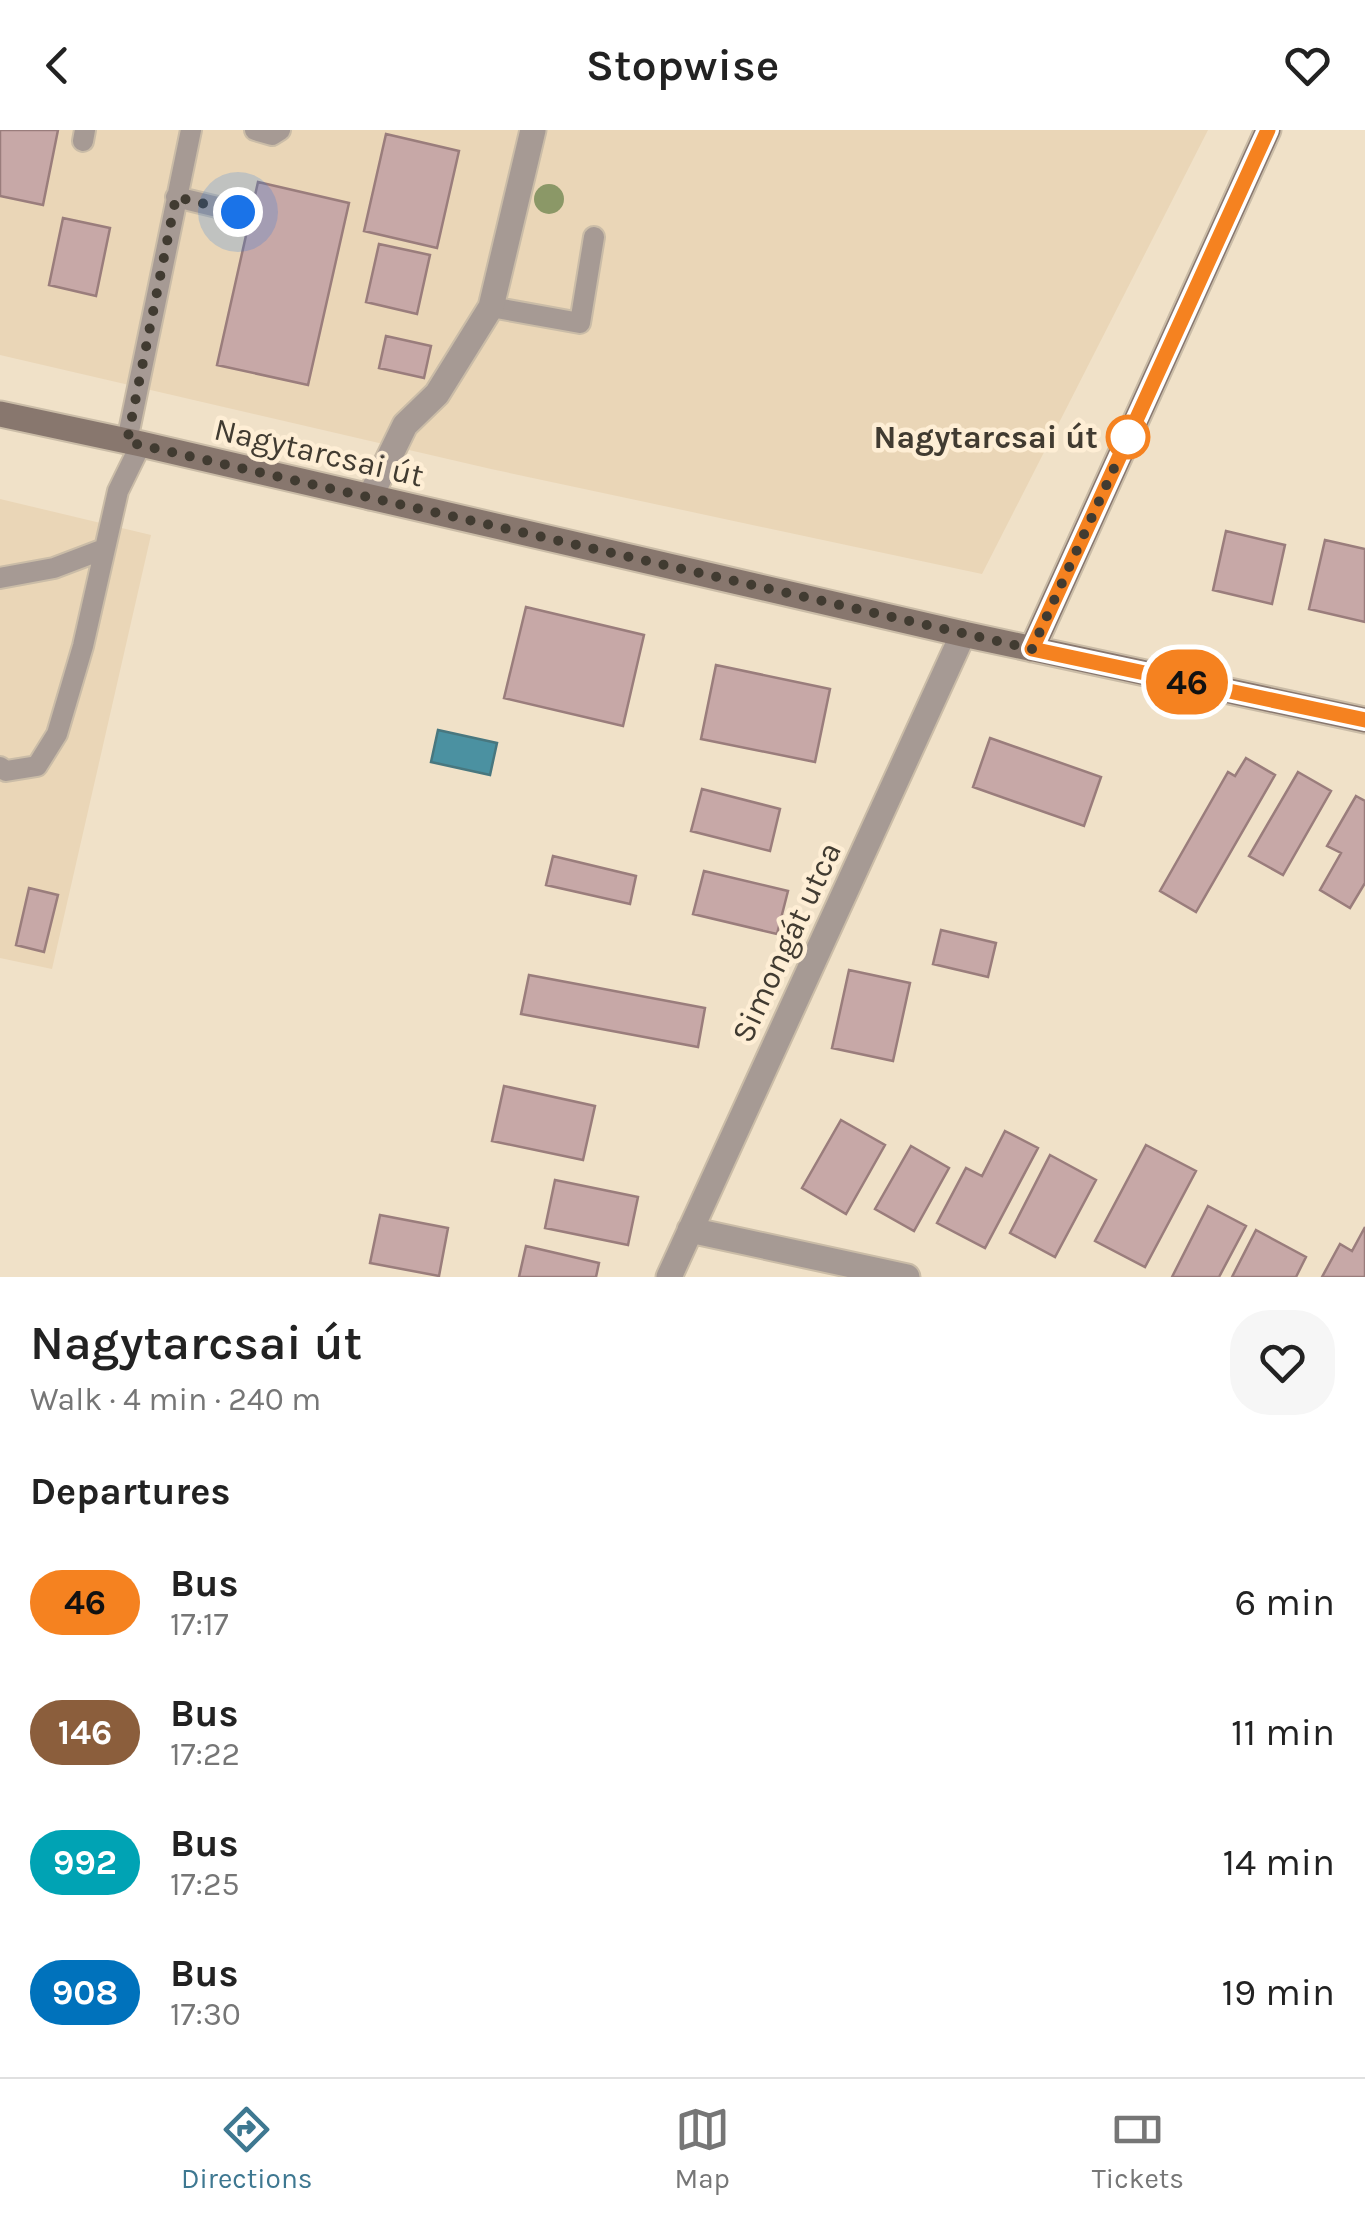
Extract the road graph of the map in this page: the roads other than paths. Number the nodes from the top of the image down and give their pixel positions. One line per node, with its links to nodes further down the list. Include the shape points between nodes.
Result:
1 (190, 130): 6 (lane)
2 (255, 130): 3 (lane)
3 (280, 130)
4 (533, 130): 9 (street)
5 (1268, 130): 16 (main road)
6 (176, 197): 7 (lane); 11 (lane)
7 (238, 212)
8 (594, 237): 9 (lane, via 580,323)
9 (490, 306): 12 (street, via 436,394 405,425)
10 (0, 414): 11 (main road, Nagytarcsai út)
11 (134, 443): 12 (main road, Nagytarcsai út); 13 (lane)
12 (370, 497): 15 (main road, Nagytarcsai út)
13 (104, 548): 14 (lane, via 54,568); 18 (lane, via 57,734 37,766)
14 (0, 578)
15 (963, 634): 16 (main road, Nagytarcsai út); 19 (street, Simongát utca)
16 (1032, 649): 17 (main road, Nagytarcsai út)
17 (1365, 720)
18 (0, 768)
19 (690, 1230): 20 (street, Simongát utca); 21 (street)
20 (670, 1277)
21 (907, 1277)

